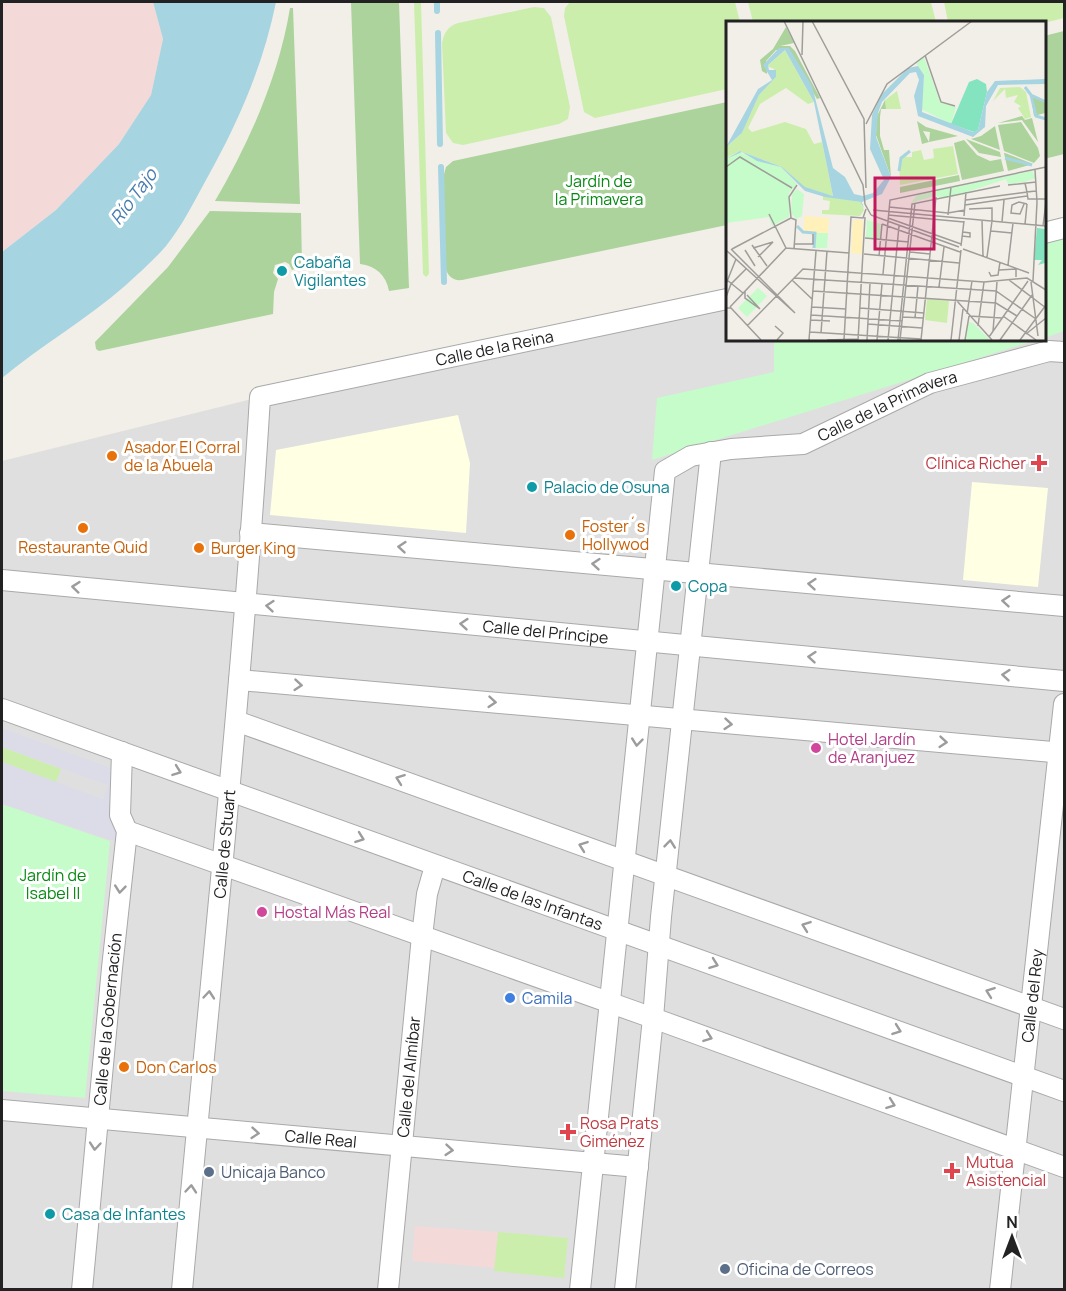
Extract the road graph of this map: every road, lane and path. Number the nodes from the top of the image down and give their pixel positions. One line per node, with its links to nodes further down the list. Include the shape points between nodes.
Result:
1 (1065, 228): 2 (street)
2 (1045, 233)
3 (726, 299): 5 (street, Calle de la Reina)
4 (1065, 352): 6 (street, Calle de la Primavera, via 1049,351 930,383 803,444)
5 (260, 398): 7 (street, Calle de Stuart)
6 (711, 452): 8 (street, Calle de la Primavera, via 691,456 665,471); 9 (street)
7 (250, 533): 8 (street, one-way to 7); 11 (street, Calle de Stuart)
8 (655, 569): 9 (street); 13 (street)
9 (698, 574): 12 (street, one-way to 9); 14 (street)
10 (2, 580): 11 (street, Calle del Príncipe, one-way to 10)
11 (244, 604): 13 (street, Calle del Príncipe, one-way to 11); 15 (street, Calle de Stuart)
12 (1065, 606)
13 (648, 642): 14 (street, Calle del Príncipe); 19 (street)
14 (691, 645): 16 (street, Calle del Príncipe, one-way to 14); 20 (street)
15 (239, 680): 19 (street, one-way to 19); 21 (street, Calle de Stuart)
16 (1065, 681)
17 (1065, 704): 23 (street, Calle del Rey)
18 (2, 709): 22 (street, Calle de las Infantas)
19 (639, 716): 20 (street); 26 (street, one-way to 26)
20 (682, 720): 23 (street, one-way to 23); 29 (street, one-way to 20)
21 (236, 721): 24 (street, Calle de Stuart); 26 (street, one-way to 21)
22 (122, 752): 24 (street, Calle de las Infantas, one-way to 24); 25 (street, Calle de la Gobernación, via 120,815)
23 (1062, 753): 34 (street, Calle del Rey)
24 (230, 791): 27 (street, Calle de Stuart); 28 (street, Calle de las Infantas, one-way to 28)
25 (127, 831): 27 (street); 40 (street, Calle de la Gobernación, one-way to 40)
26 (624, 861): 29 (street); 30 (street)
27 (222, 865): 31 (street); 41 (street, Calle de Stuart, one-way to 27)
28 (435, 866): 30 (street, Calle de las Infantas); 31 (street, Calle del Almíbar)
29 (666, 876): 32 (street); 34 (street, one-way to 29)
30 (617, 930): 32 (street, Calle de las Infantas); 33 (street)
31 (422, 936): 33 (street); 42 (street, Calle del Almíbar)
32 (659, 944): 35 (street); 37 (street, Calle de las Infantas, one-way to 37)
33 (609, 1002): 35 (street); 44 (street)
34 (1030, 1006): 36 (street); 37 (street, Calle del Rey)
35 (653, 1018): 43 (street, one-way to 43); 45 (street)
36 (1065, 1019)
37 (1023, 1076): 38 (street, Calle de las Infantas); 43 (street, Calle del Rey)
38 (1065, 1090)
39 (2, 1110): 40 (street, Calle Real)
40 (97, 1119): 41 (street, Calle Real); 47 (street, Calle de la Gobernación, one-way to 47)
41 (197, 1128): 42 (street, Calle Real, one-way to 42); 48 (street, Calle de Stuart, one-way to 41)
42 (402, 1146): 44 (street, Calle Real, one-way to 44); 49 (street, Calle del Almíbar)
43 (1015, 1149): 46 (street); 52 (street, Calle del Rey)
44 (593, 1163): 45 (street, Calle Real); 50 (street)
45 (638, 1167): 51 (street)
46 (1065, 1167)
47 (82, 1290)
48 (182, 1290)
49 (388, 1290)
50 (580, 1290)
51 (625, 1290)
52 (1000, 1290)

